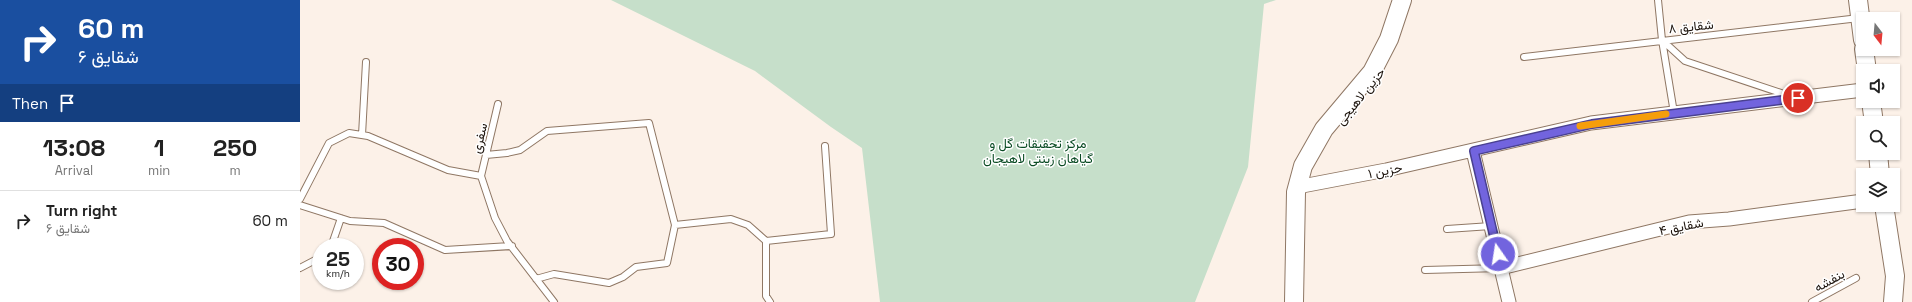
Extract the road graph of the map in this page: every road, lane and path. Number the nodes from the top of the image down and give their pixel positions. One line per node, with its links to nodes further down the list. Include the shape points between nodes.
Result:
1 (1402, 0): 19 (street, حزین لاهیجی, via 1389,39 1372,72 1324,129 1303,166)
2 (1411, 0): 19 (street, حزین لاهیجی, via 1400,38 1379,77 1325,138)
3 (1658, 0): 7 (lane)
4 (1858, 0): 5 (street)
5 (1859, 12)
6 (1856, 18): 7 (lane, شقایق ۸)
7 (1662, 40): 8 (lane, شقایق ۸); 11 (lane, via 1685,61); 13 (lane)
8 (1524, 57)
9 (366, 62): 14 (lane)
10 (1856, 91): 11 (street, حزین ۱)
11 (1798, 98): 13 (street, حزین ۱)
12 (498, 104): 17 (lane, سفری)
13 (1674, 113): 16 (street, حزین ۱, via 1592,124)
14 (362, 135): 18 (lane, via 448,170); 20 (lane, via 349,133 329,143)
15 (825, 146): 29 (lane, via 831,234)
16 (1474, 151): 19 (street, حزین ۱); 26 (street)
17 (486, 154): 18 (lane, سفری); 25 (lane, via 520,150 547,131 649,123)
18 (481, 176): 30 (lane, via 495,218)
19 (1297, 187): 39 (street, حزین لاهیجی, via 1294,223)
20 (300, 199)
21 (1856, 202): 33 (street, شقایق ۴, via 1689,222)
22 (300, 205): 24 (lane)
23 (1885, 212): 42 (street, via 1894,276)
24 (340, 218): 28 (lane); 30 (lane, via 384,223 445,250)
25 (675, 225): 29 (lane, via 732,219 748,225); 36 (lane, via 667,263 636,267 609,283 554,274)
26 (1491, 226): 27 (lane); 33 (street)
27 (1447, 229)
28 (334, 238)
29 (766, 241): 38 (lane, via 766,296)
30 (512, 246): 36 (lane)
31 (312, 264): 32 (lane)
32 (300, 268)
33 (1501, 268): 34 (lane); 40 (street)
34 (1425, 270)
35 (1856, 278): 41 (lane, بنفشه)
36 (536, 279): 37 (lane)
37 (554, 302)
38 (770, 302)
39 (1294, 302)
40 (1509, 302)
41 (1812, 302)
42 (1893, 302)

